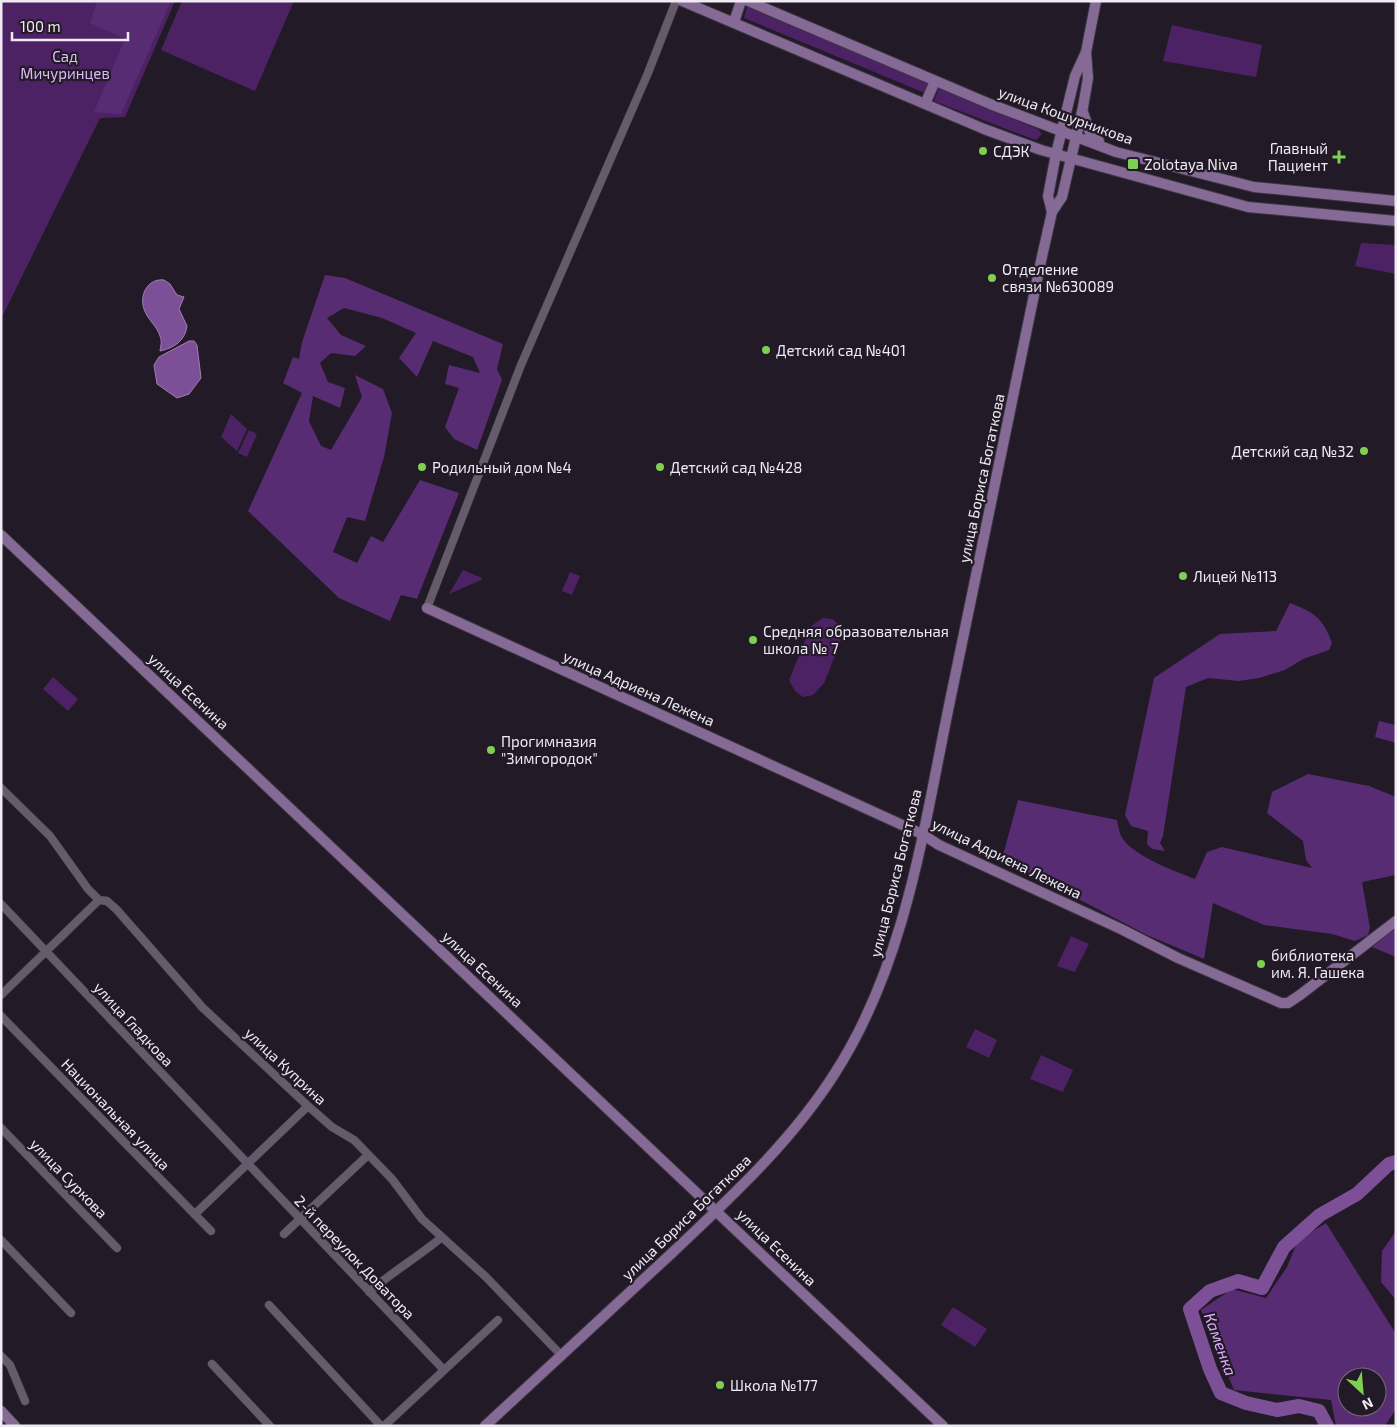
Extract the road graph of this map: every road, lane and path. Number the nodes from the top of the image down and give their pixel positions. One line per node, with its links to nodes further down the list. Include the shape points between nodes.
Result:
1 (676, 1): 20 (street, via 521,365)
2 (682, 1): 6 (main road)
3 (742, 1): 6 (main road)
4 (748, 1): 8 (main road, улица Кошурникова)
5 (1096, 1): 7 (main road, улица Бориса Богаткова)
6 (734, 22): 9 (main road)
7 (1086, 52): 10 (main road, улица Бориса Богаткова, via 1088,78); 11 (main road, улица Бориса Богаткова, via 1075,76)
8 (935, 81): 9 (main road); 11 (main road, улица Кошурникова)
9 (925, 104): 13 (main road)
10 (1083, 107): 12 (main road, улица Бориса Богаткова); 14 (main road, via 1091,136)
11 (1062, 131): 12 (main road, улица Кошурникова); 13 (main road, улица Бориса Богаткова)
12 (1075, 136): 14 (main road, улица Кошурникова); 15 (main road, улица Бориса Богаткова)
13 (1056, 154): 15 (main road); 17 (main road, улица Бориса Богаткова, via 1048,196)
14 (1122, 154): 16 (main road, улица Кошурникова, via 1254,187)
15 (1070, 158): 17 (main road, улица Бориса Богаткова, via 1062,197); 18 (main road, via 1248,207)
16 (1396, 200)
17 (1052, 212): 22 (main road, улица Бориса Богаткова)
18 (1396, 220)
19 (1, 535): 33 (main road, улица Есенина)
20 (427, 608): 22 (main road, улица Адриена Лежена)
21 (1, 788): 23 (street, улица Куприна, via 50,836)
22 (922, 834): 25 (main road, улица Адриена Лежена, via 1178,958 1281,1003 1288,1003 1300,995); 33 (main road, улица Бориса Богаткова, via 894,949 860,1033 806,1116)
23 (99, 900): 26 (street); 29 (street, улица Куприна, via 117,910 203,1008)
24 (1, 904): 26 (street, улица Гладкова)
25 (1396, 921)
26 (46, 951): 27 (street); 32 (street, улица Гладкова)
27 (1, 995)
28 (1, 1016): 34 (street, Национальная улица)
29 (308, 1106): 31 (street, улица Куприна, via 332,1127 354,1140); 32 (street)
30 (1, 1128): 40 (street, улица Суркова)
31 (368, 1155): 35 (street); 38 (street, улица Куприна, via 422,1219)
32 (247, 1164): 34 (street); 35 (street, 2-й переулок Доватора)
33 (717, 1210): 46 (main road, улица Бориса Богаткова); 55 (main road, улица Есенина)
34 (195, 1214): 36 (street, Национальная улица)
35 (300, 1219): 37 (street); 41 (street, 2-й переулок Доватора)
36 (211, 1231)
37 (284, 1234)
38 (442, 1237): 41 (street); 46 (street, улица Куприна, via 486,1277)
39 (1, 1240): 43 (street)
40 (117, 1248)
41 (369, 1292): 48 (street, 2-й переулок Доватора)
42 (269, 1305): 53 (street)
43 (71, 1313)
44 (498, 1320): 48 (street)
45 (1, 1356): 49 (street, via 10,1365)
46 (562, 1356): 54 (main road, улица Бориса Богаткова)
47 (212, 1364): 52 (street)
48 (444, 1370): 53 (street)
49 (25, 1401)
50 (1, 1411): 51 (main road)
51 (15, 1426)
52 (270, 1426)
53 (383, 1426)
54 (485, 1426)
55 (943, 1426)

